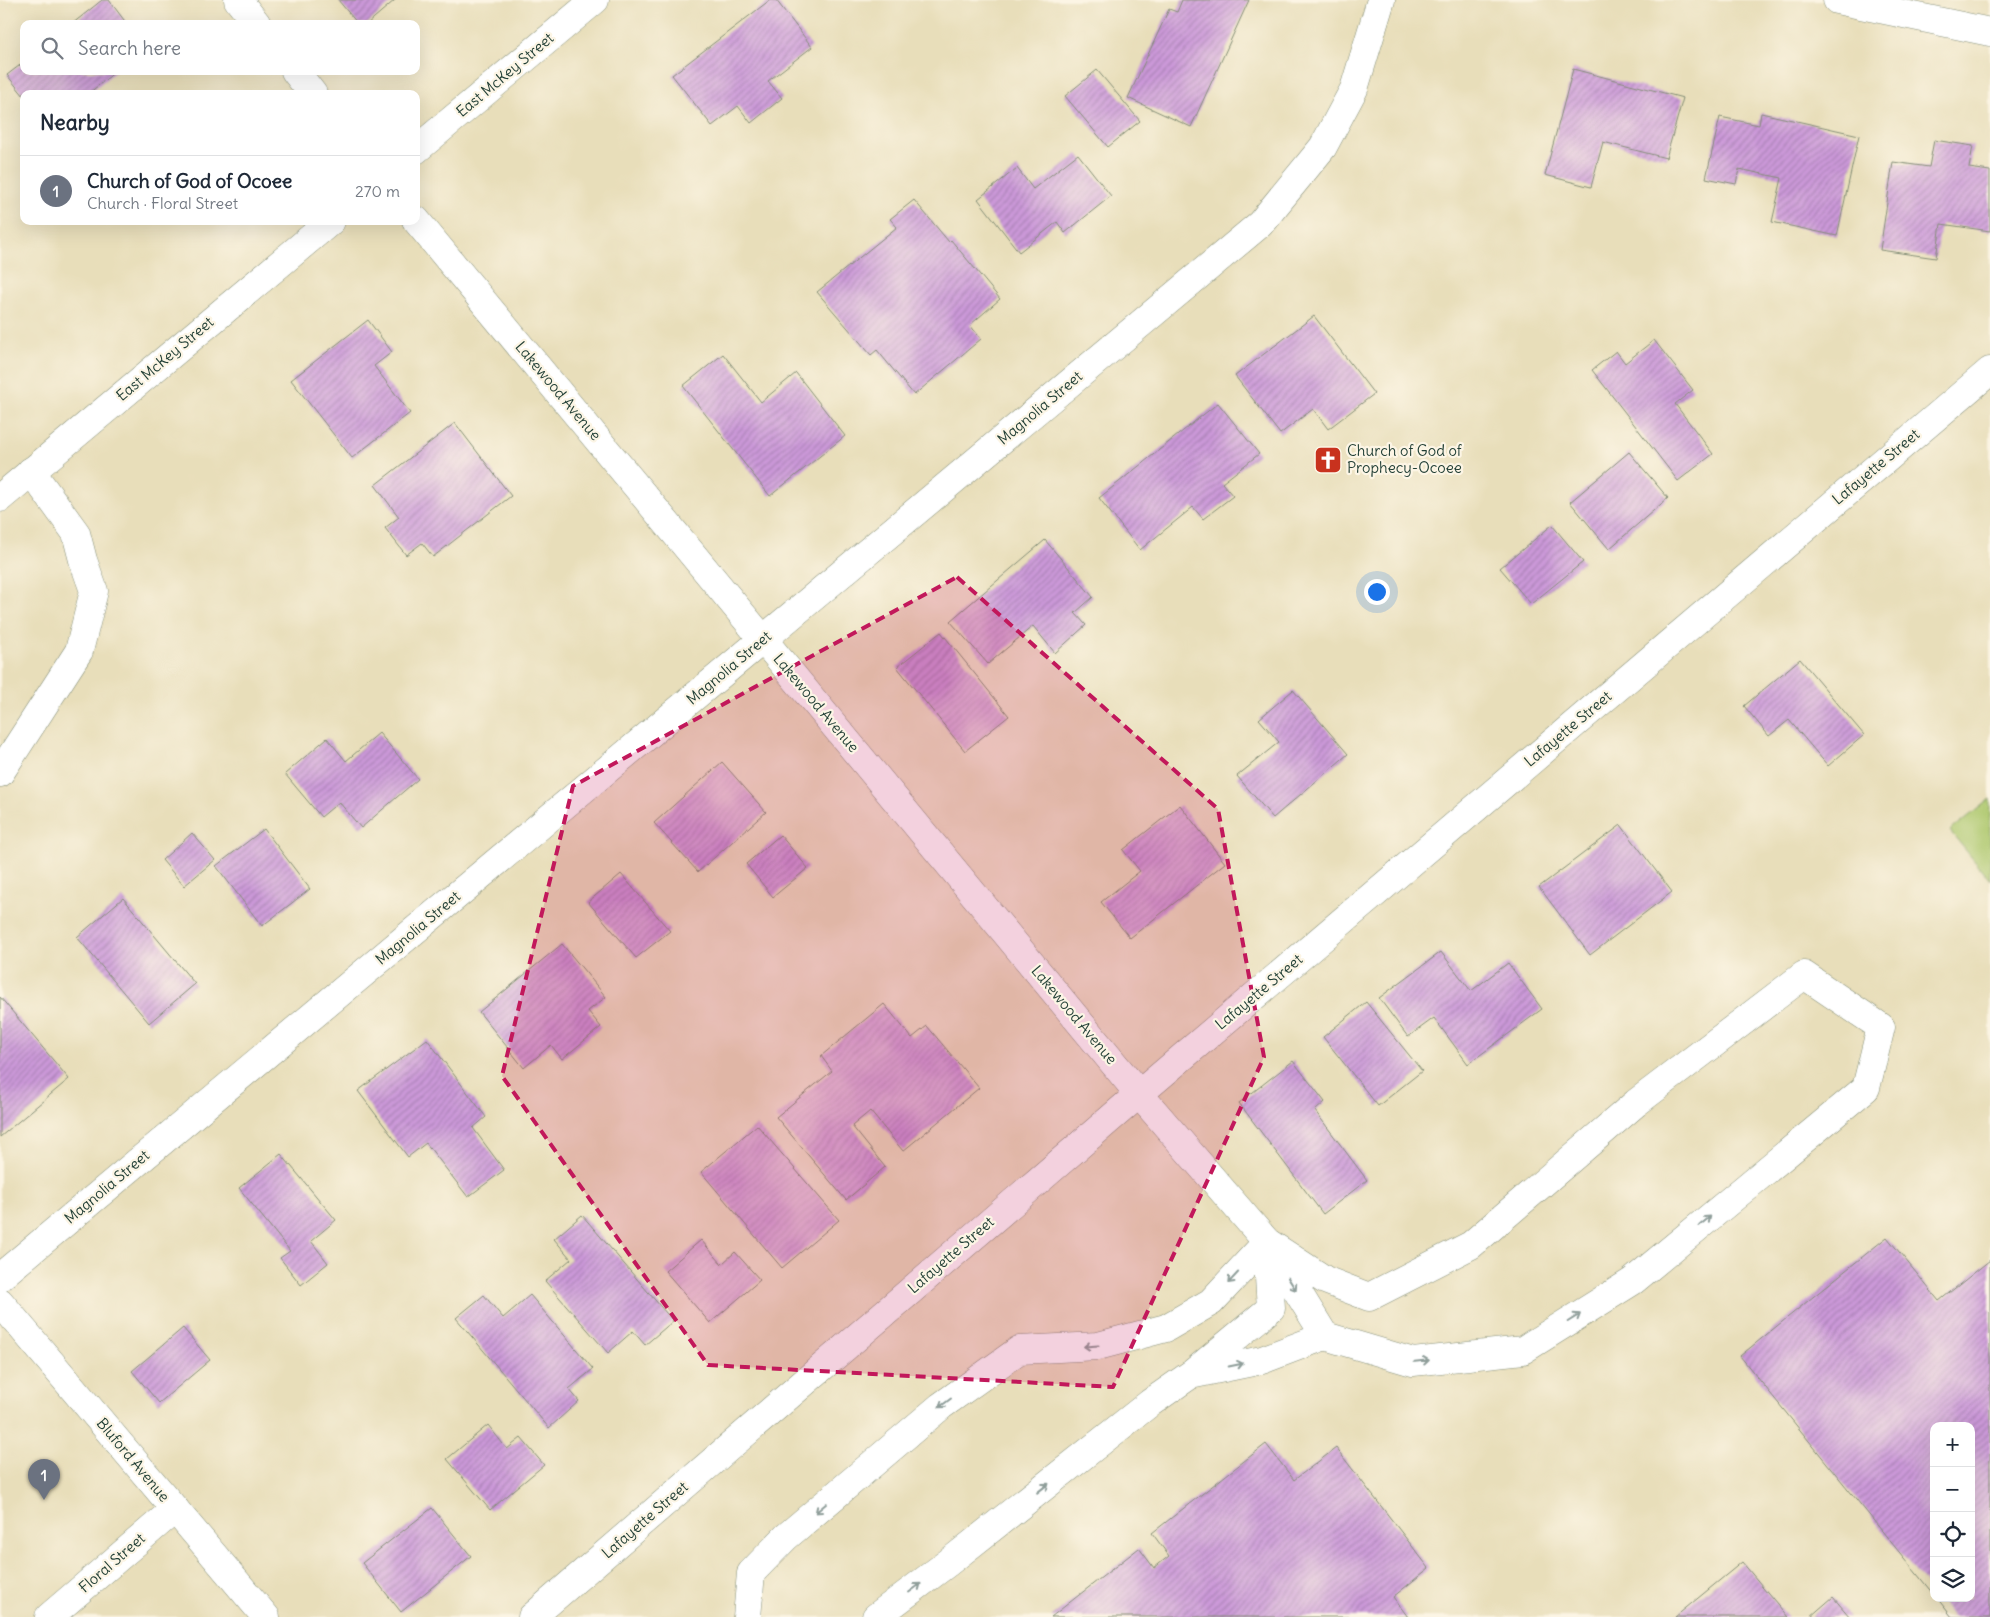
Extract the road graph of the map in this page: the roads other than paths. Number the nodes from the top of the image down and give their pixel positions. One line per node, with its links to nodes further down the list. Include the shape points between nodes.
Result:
1 (238, 0): 5 (street)
2 (594, 0): 9 (street, East McKey Street)
3 (1381, 0): 15 (street, Magnolia Street, via 1354,89 1323,147 1260,224)
4 (1837, 0): 6 (street)
5 (254, 20)
6 (1990, 32)
7 (298, 75): 8 (street)
8 (311, 90)
9 (420, 147)
10 (326, 225): 13 (street, East McKey Street)
11 (420, 225): 15 (street, Lakewood Avenue)
12 (1990, 370): 17 (street, Lafayette Street)
13 (31, 471): 14 (street, East McKey Street); 16 (street, via 76,533 94,591 79,651)
14 (0, 498)
15 (764, 639): 17 (street, Lakewood Avenue); 19 (street, Magnolia Street)
16 (0, 773)
17 (1138, 1094): 18 (street, Lakewood Avenue); 26 (street, Lafayette Street)
18 (1267, 1242): 21 (street, one-way to 21); 21 (street, one-way to 18, via 1413,1362 1523,1350 1633,1280 1866,1088 1881,1027 1804,975 1636,1103 1471,1245 1369,1297 1325,1280); 22 (street, via 1271,1308); 27 (street, one-way to 27, via 1211,1302 1166,1328 1098,1346 1019,1350 941,1406 786,1537 751,1573)
19 (0, 1277)
20 (0, 1302): 23 (street, Bluford Avenue)
21 (1325, 1336): 22 (street, one-way to 21, via 1262,1360)
22 (1190, 1375): 28 (street, one-way to 22)
23 (175, 1509): 24 (street, Floral Street); 25 (street, Bluford Avenue)
24 (49, 1617)
25 (266, 1617)
26 (532, 1617)
27 (747, 1617)
28 (876, 1617)

